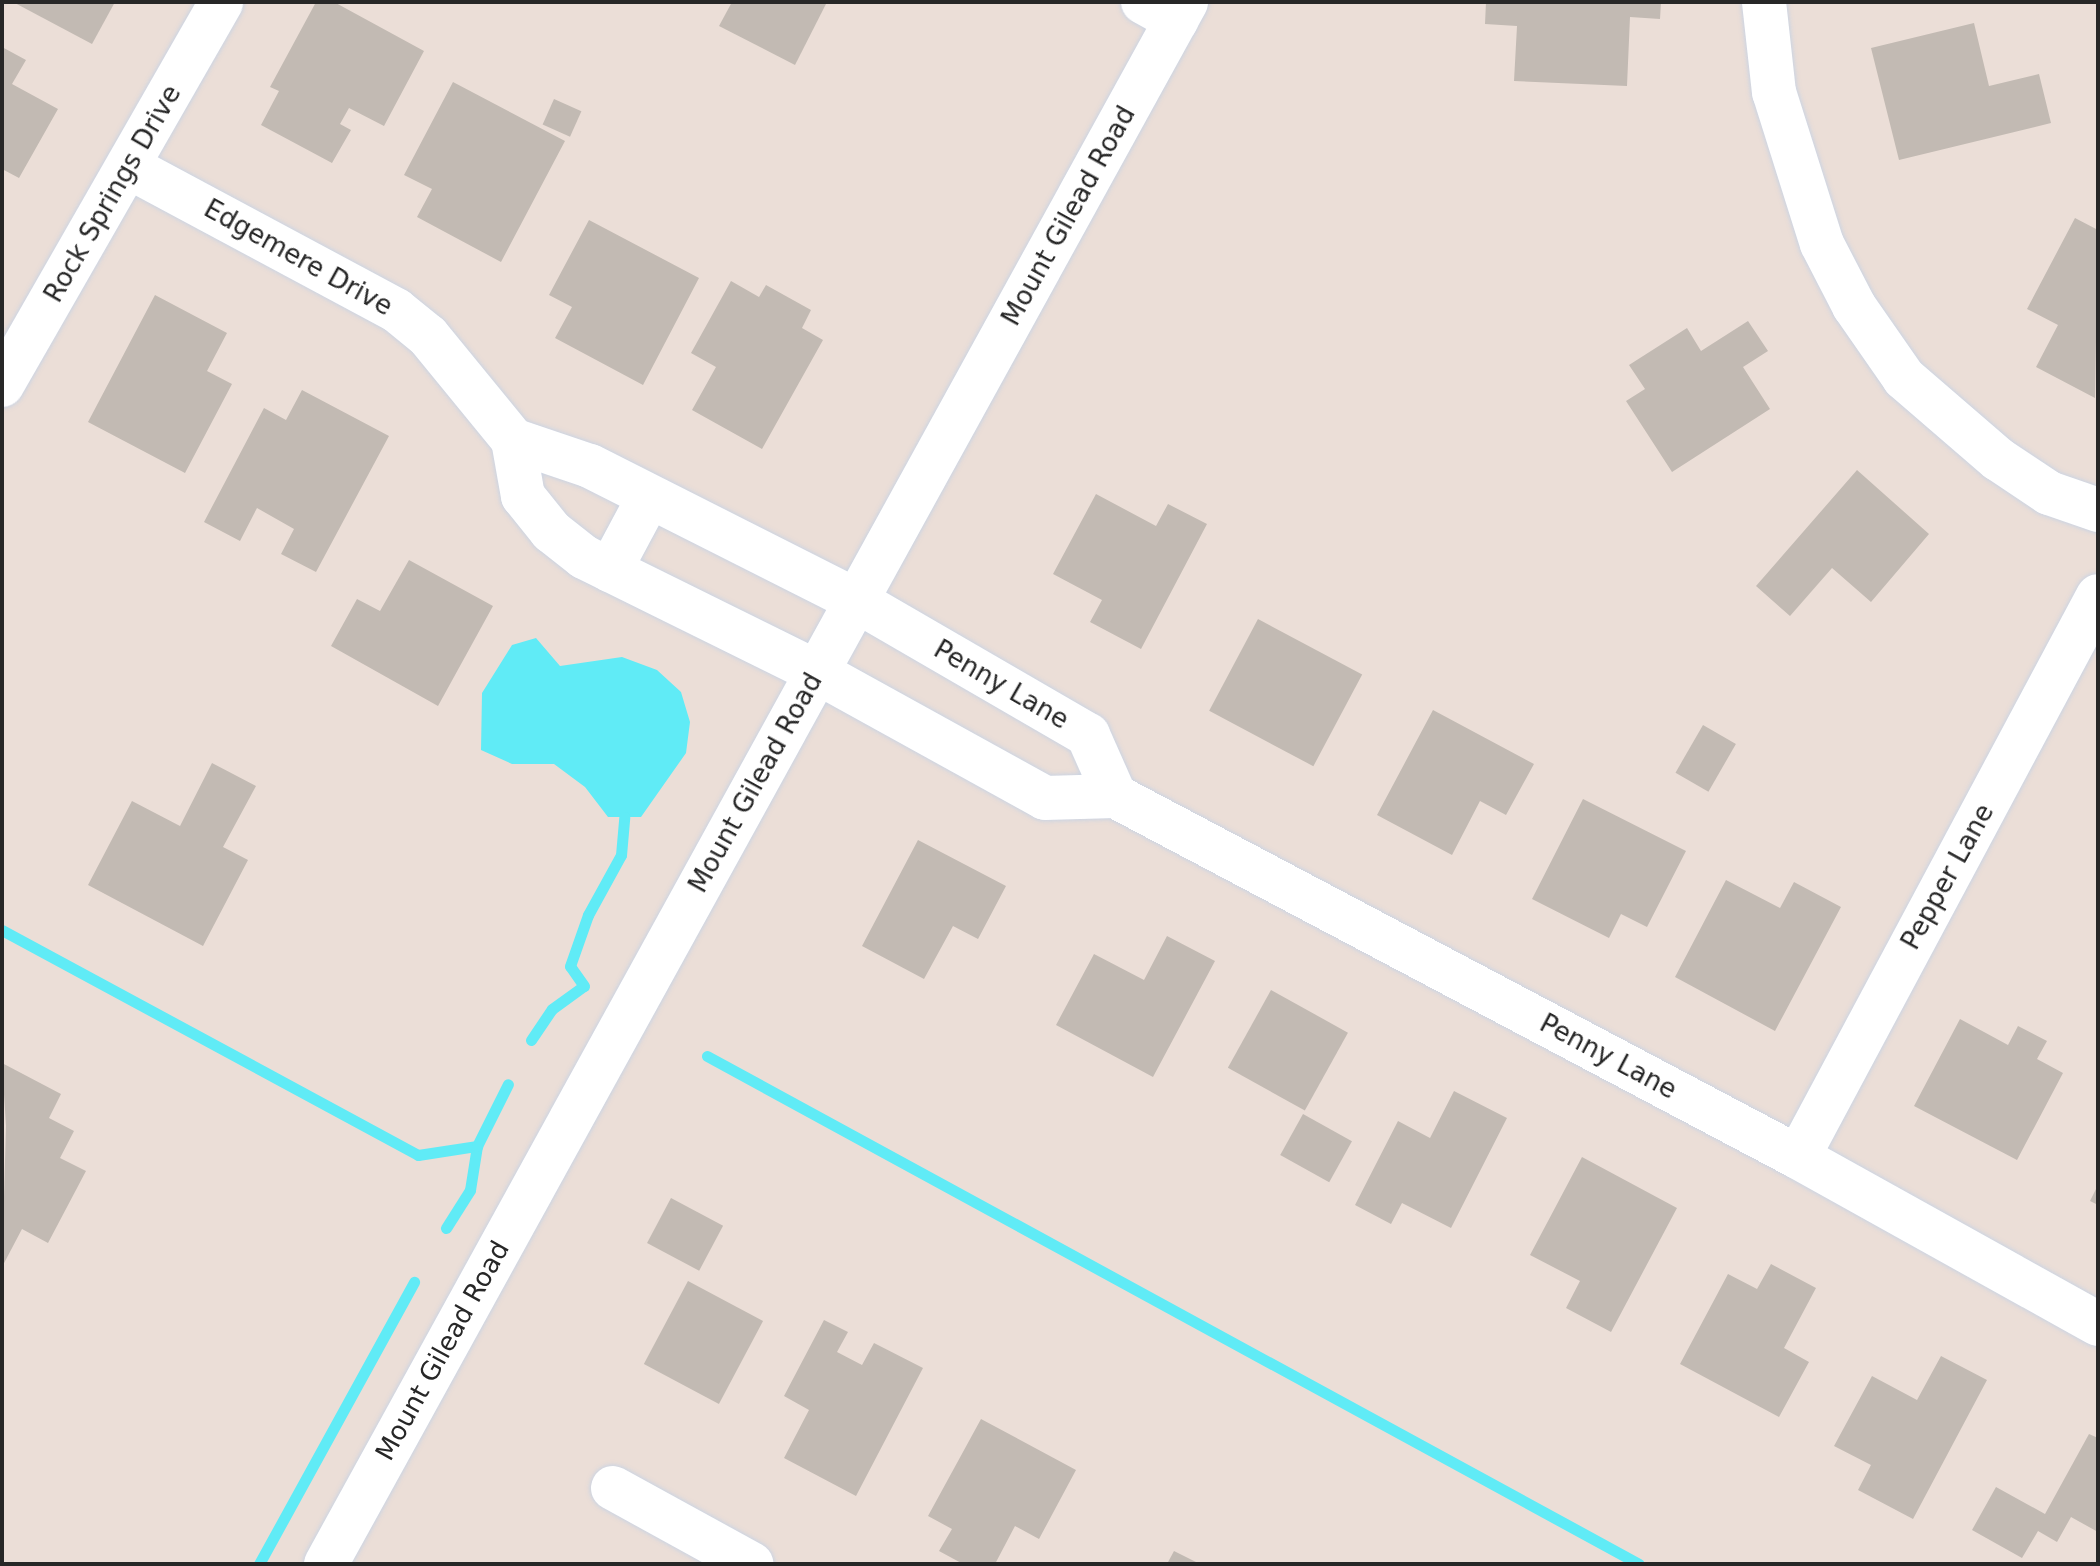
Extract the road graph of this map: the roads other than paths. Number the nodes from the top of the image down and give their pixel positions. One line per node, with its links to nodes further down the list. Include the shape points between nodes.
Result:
1 (221, 2): 4 (street, Rock Springs Drive)
2 (1764, 2): 8 (street, via 1774,92 1822,244 1854,306 1904,378 1998,459 2049,493)
3 (1168, 8): 11 (street, Mount Gilead Road)
4 (131, 168): 5 (street, Rock Springs Drive); 6 (street, Edgemere Drive, via 396,310 428,336)
5 (2, 385)
6 (513, 440): 7 (street, via 590,466); 9 (street, Edgemere Drive, via 523,496 551,531)
7 (649, 497): 9 (street); 11 (street)
8 (2098, 510)
9 (610, 570): 12 (street, Edgemere Drive)
10 (2098, 596): 14 (street, Pepper Lane)
11 (857, 601): 12 (street, Mount Gilead Road); 13 (street, Penny Lane, via 1088,735)
12 (817, 672): 13 (street, Penny Lane, via 1045,798); 17 (street, Mount Gilead Road)
13 (1115, 796): 14 (street, Penny Lane)
14 (1798, 1157): 15 (street, Penny Lane)
15 (2098, 1324)
16 (613, 1488): 18 (street)
17 (326, 1564)
18 (751, 1564)

